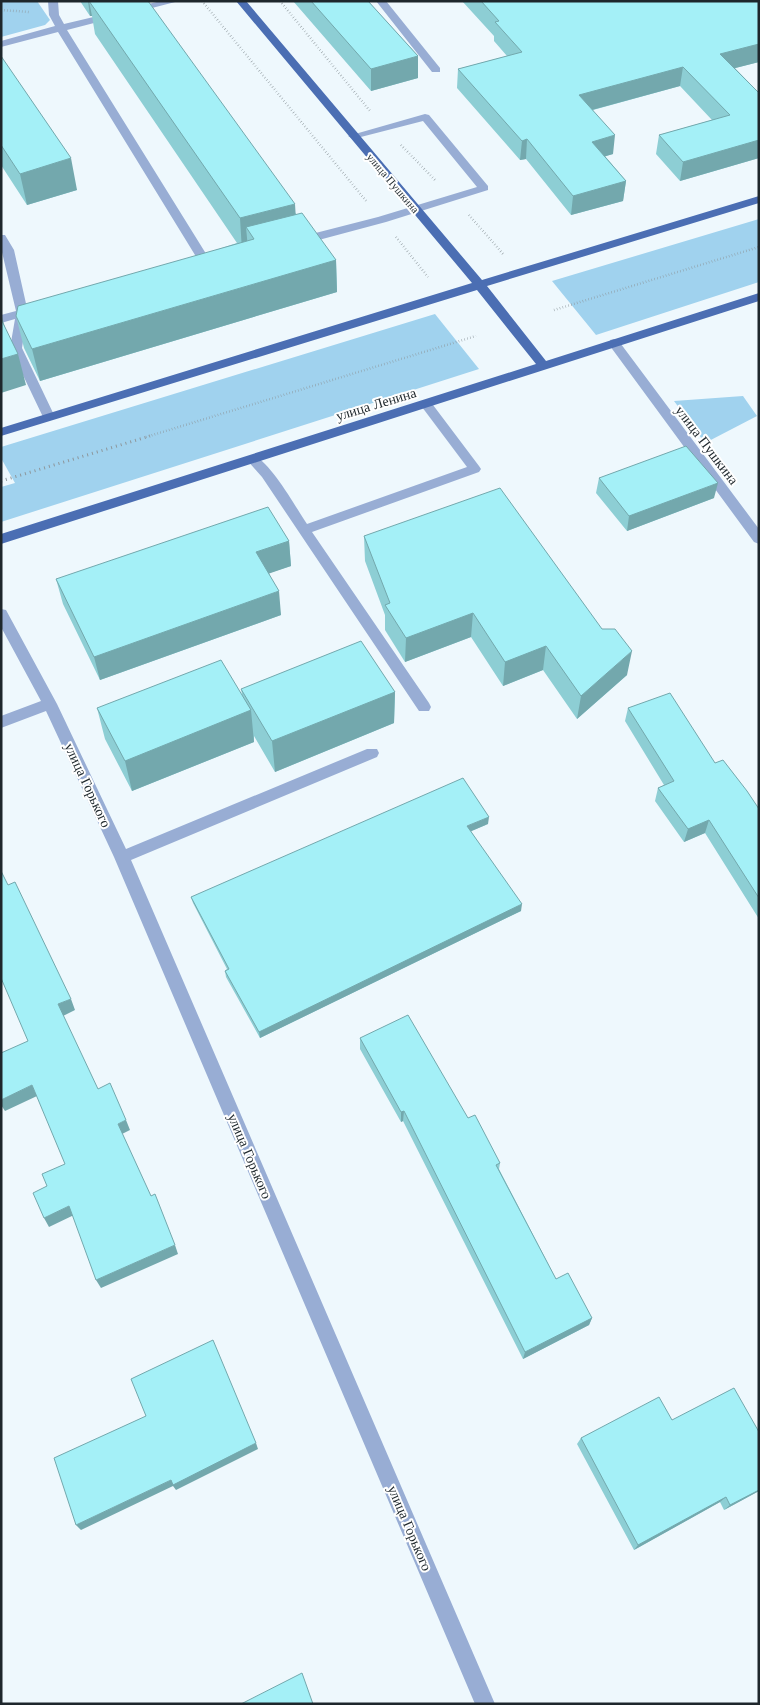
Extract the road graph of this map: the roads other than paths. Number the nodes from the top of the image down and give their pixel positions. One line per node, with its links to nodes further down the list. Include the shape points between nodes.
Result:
1 (53, 1): 5 (street, via 54,15)
2 (174, 1): 5 (street)
3 (240, 1): 8 (main road, улица Пушкина)
4 (381, 1): 7 (street)
5 (61, 28): 6 (street); 14 (street)
6 (1, 44)
7 (436, 70)
8 (353, 136): 10 (main road, улица Пушкина); 10 (street, via 425,117 484,188)
9 (759, 200): 15 (main road)
10 (416, 210): 12 (street); 15 (main road, улица Пушкина)
11 (1, 238): 13 (street)
12 (290, 244)
13 (4, 251): 18 (street)
14 (207, 265)
15 (479, 284): 21 (main road, улица Пушкина); 23 (main road)
16 (759, 297): 20 (main road, улица Ленина)
17 (40, 308): 18 (street)
18 (22, 313): 19 (street); 23 (street, via 16,348)
19 (1, 319)
20 (614, 343): 21 (main road, улица Ленина); 27 (street, улица Пушкина)
21 (544, 366): 22 (main road, улица Ленина)
22 (426, 404): 25 (main road, улица Ленина); 26 (street, via 475,469)
23 (49, 417): 24 (main road)
24 (1, 432)
25 (252, 459): 26 (street); 28 (main road, улица Ленина)
26 (304, 530): 31 (street)
27 (756, 532)
28 (1, 539)
29 (1, 614): 30 (street, улица Горького)
30 (50, 704): 32 (street); 34 (street, улица Горького)
31 (424, 707)
32 (1, 722)
33 (372, 753): 34 (street)
34 (122, 857): 35 (street, улица Горького)
35 (485, 1704)

